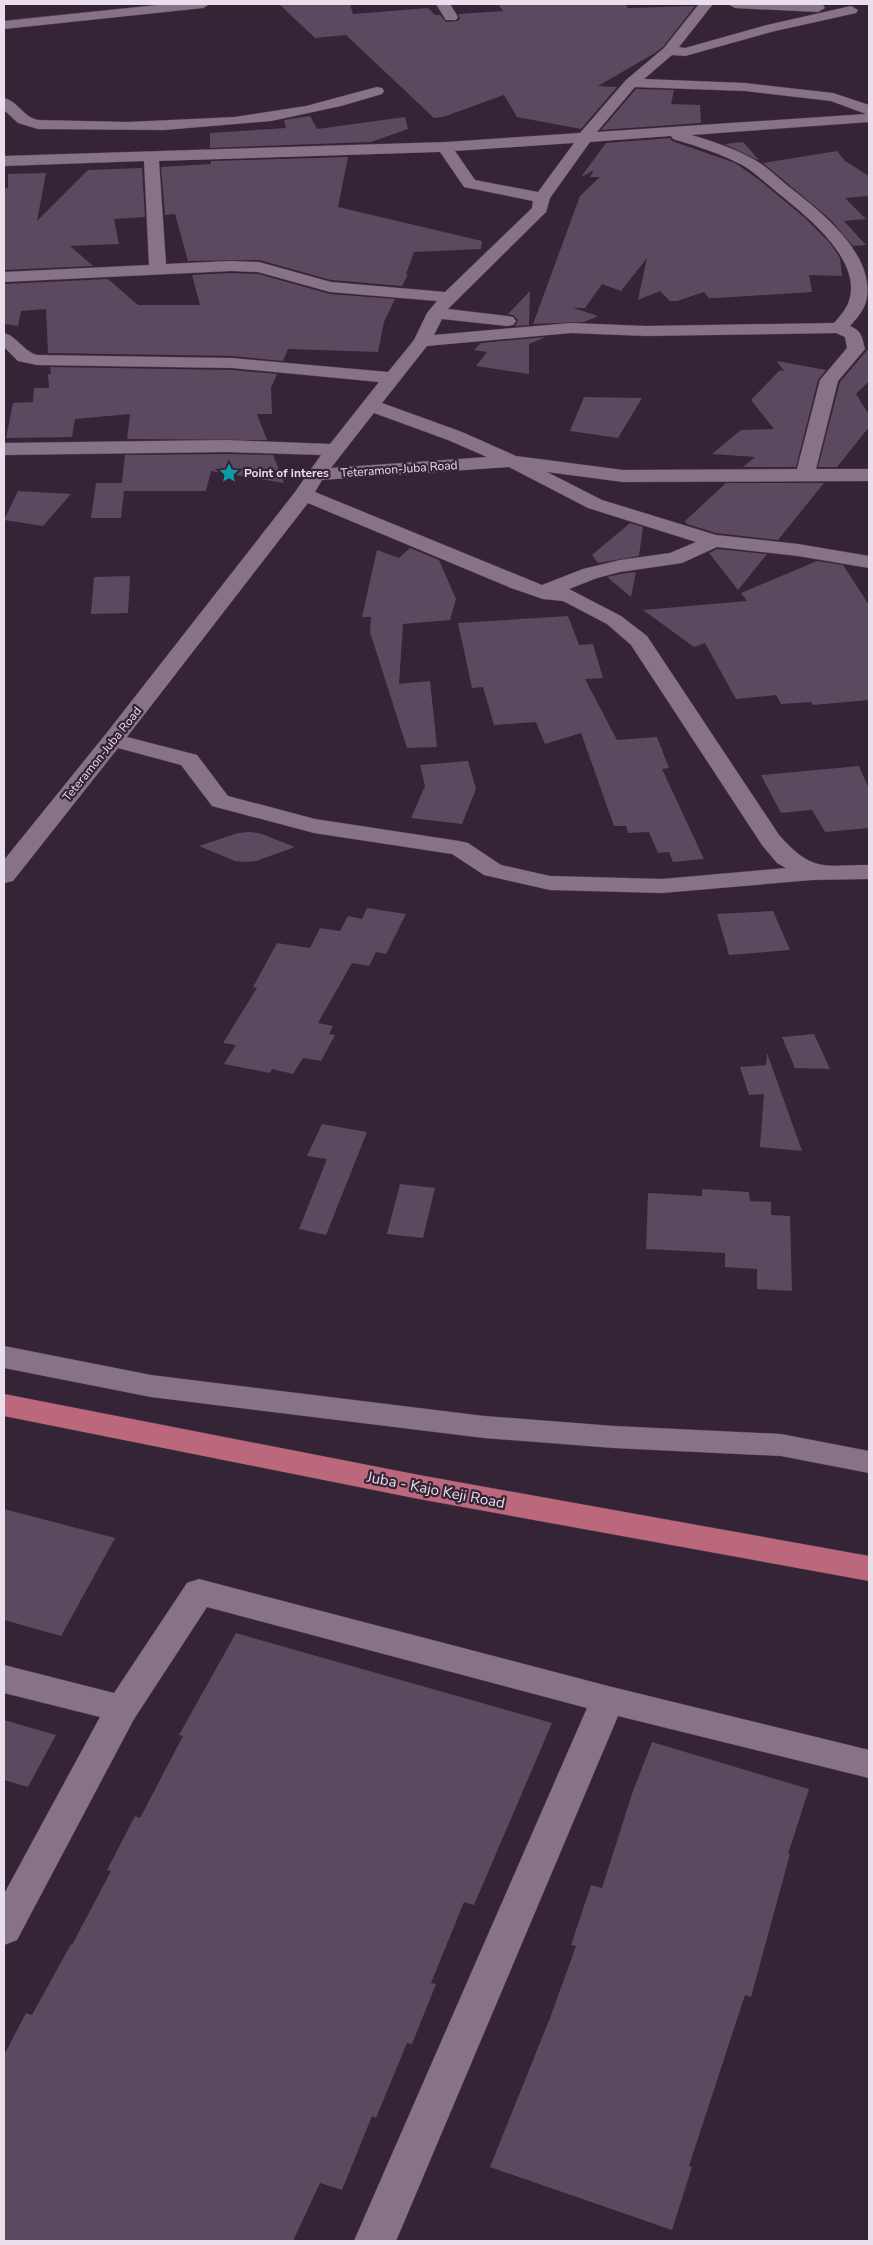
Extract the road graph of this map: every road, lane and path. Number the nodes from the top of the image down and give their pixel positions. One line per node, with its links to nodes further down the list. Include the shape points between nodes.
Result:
1 (203, 4): 7 (street)
2 (443, 4): 6 (street)
3 (706, 4): 8 (street)
4 (735, 4): 5 (street)
5 (855, 8): 8 (street)
6 (451, 17)
7 (4, 25)
8 (677, 52): 9 (street); 11 (street)
9 (702, 62)
10 (719, 72): 12 (street)
11 (631, 83): 12 (street); 20 (street)
12 (745, 87): 14 (street)
13 (377, 91): 16 (street, via 308,110 235,122 177,127 33,123 18,116)
14 (833, 97): 15 (street); 17 (street)
15 (869, 100)
16 (4, 102)
17 (869, 110)
18 (869, 118): 19 (street)
19 (657, 132): 20 (street); 30 (street, via 706,142 750,163 812,213 847,252 858,274 859,296 852,312)
20 (586, 136): 21 (street); 24 (street)
21 (446, 146): 22 (street); 24 (street, via 449,156 470,184)
22 (151, 155): 23 (street); 25 (street)
23 (4, 161)
24 (542, 198): 27 (street, via 540,209)
25 (158, 268): 26 (street); 27 (street, via 259,267 330,287)
26 (4, 277)
27 (448, 297): 28 (street)
28 (436, 313): 29 (street); 32 (street)
29 (571, 328): 30 (street, via 646,331); 32 (street)
30 (839, 328): 39 (street, via 853,334 856,349 829,380)
31 (4, 338): 33 (street, via 24,357 37,360 232,363)
32 (422, 341): 33 (street)
33 (390, 378): 34 (street)
34 (370, 405): 36 (street); 37 (street)
35 (4, 449): 36 (street, via 227,446)
36 (334, 450): 38 (street)
37 (512, 461): 38 (street, Teteramon-Juba Road); 39 (street, Teteramon-Juba Road, via 623,476); 42 (street, via 595,504)
38 (315, 475): 41 (street, Teteramon-Juba Road)
39 (805, 475): 40 (street, Teteramon-Juba Road)
40 (869, 475)
41 (304, 494): 45 (street); 46 (street, Teteramon-Juba Road)
42 (714, 541): 43 (street); 45 (street, via 675,559 598,571)
43 (862, 561): 44 (street)
44 (869, 577)
45 (543, 593): 50 (street, via 575,598 614,620 639,641 770,840 786,858)
46 (114, 740): 48 (street, Teteramon-Juba Road); 50 (street, via 189,760 220,801 314,826 459,848 493,870 550,882 662,886)
47 (4, 844): 48 (street)
48 (27, 847): 51 (street, Teteramon-Juba Road)
49 (869, 872): 50 (street)
50 (812, 873)
51 (4, 876)
52 (4, 1357): 54 (street, via 152,1386 464,1425 614,1437 780,1445)
53 (4, 1405): 55 (main road, Juba - Kajo Keji Road, via 420,1487)
54 (869, 1462)
55 (869, 1568)
56 (4, 1679): 58 (street)
57 (608, 1700): 58 (street, via 199,1592); 59 (street); 61 (street)
58 (122, 1709): 60 (street)
59 (869, 1764)
60 (4, 1930)
61 (375, 2241)

